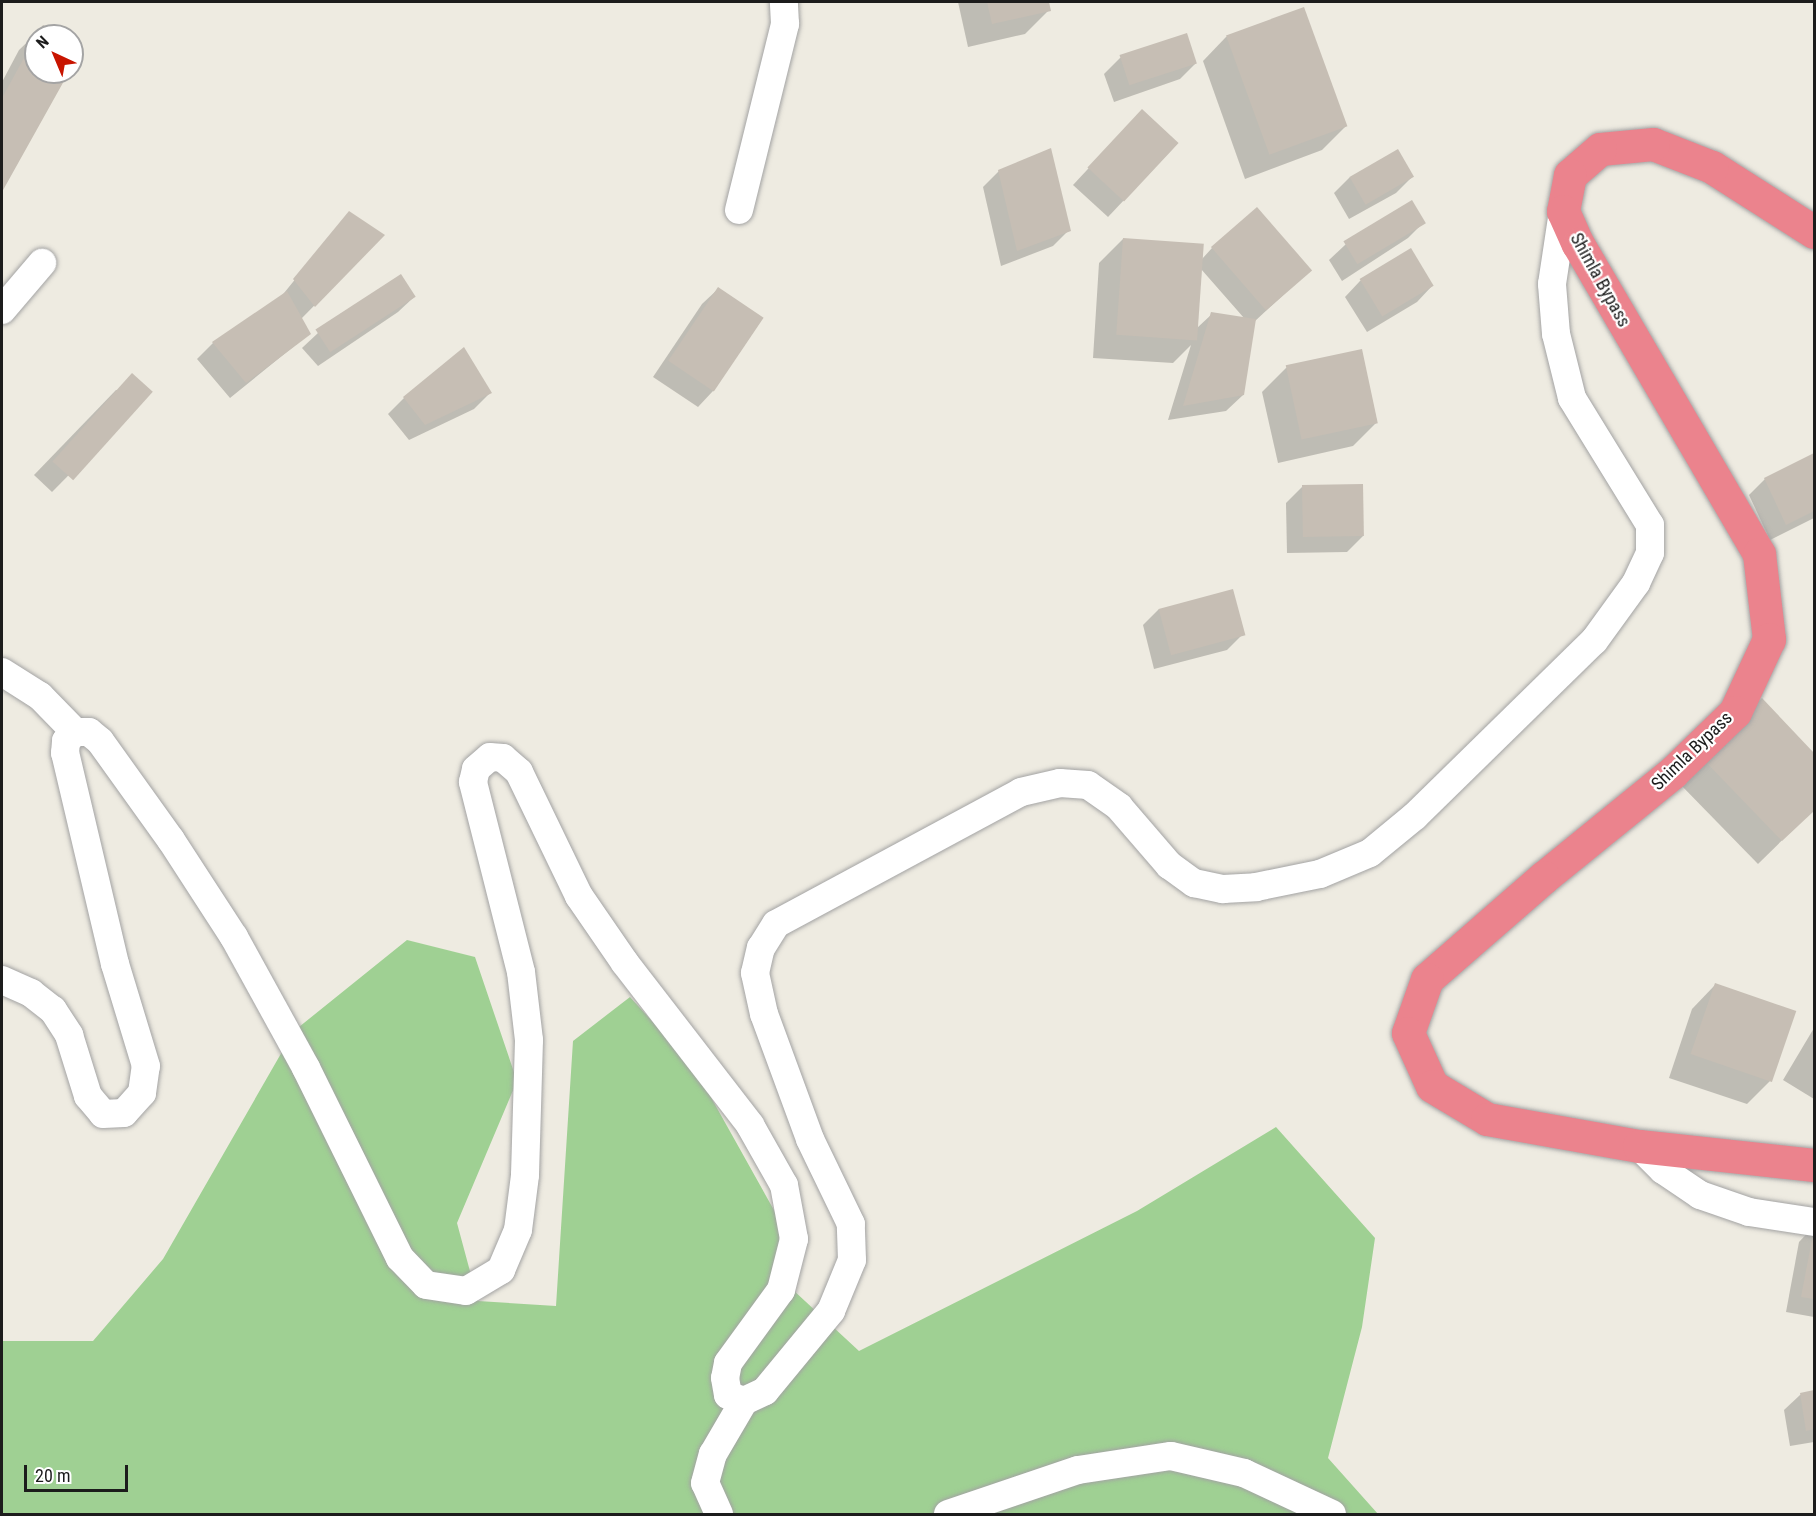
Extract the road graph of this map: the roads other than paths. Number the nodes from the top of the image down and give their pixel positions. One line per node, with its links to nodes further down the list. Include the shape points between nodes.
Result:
1 (784, 2): 2 (street, via 785,24)
2 (739, 210)
3 (1563, 211): 4 (highway, Shimla Bypass, via 1570,175 1600,149 1653,144 1712,167); 10 (highway, Shimla Bypass, via 1578,244 1759,554 1769,639 1735,712 1672,773 1427,979 1408,1033 1432,1086 1487,1119); 13 (street, via 1552,284 1556,334 1572,398 1650,525 1650,553 1636,583 1594,641 1415,816 1370,853 1320,874 1256,887 1223,889 1194,883 1169,865 1119,807 1088,785 1060,783 1021,792 776,924 761,948 755,973 762,1004 801,1117 851,1224 852,1260 831,1311 765,1391)
4 (1815, 232)
5 (42, 263): 6 (street)
6 (2, 310)
7 (2, 672): 8 (street, via 40,696)
8 (75, 732): 9 (street, via 66,741 65,753 104,919 146,1066 142,1093 124,1113 102,1114 88,1096 69,1035 53,1010 31,993); 13 (street, via 89,732 100,741 234,937 306,1068 400,1258 426,1285 466,1291 501,1269 518,1230 525,1175 530,1040 521,972 473,782 476,769 490,757 503,758 519,772 579,896 625,963 750,1125 784,1185 794,1239 782,1290 726,1371 728,1395)
9 (2, 980)
10 (1639, 1146): 11 (highway, Shimla Bypass); 12 (street, via 1663,1170 1700,1195 1749,1212)
11 (1815, 1165)
12 (1815, 1222)
13 (744, 1401): 14 (street, via 713,1454 705,1483)
14 (719, 1515)
15 (948, 1515): 16 (street, via 1078,1470 1170,1456 1244,1473)
16 (1332, 1515)

